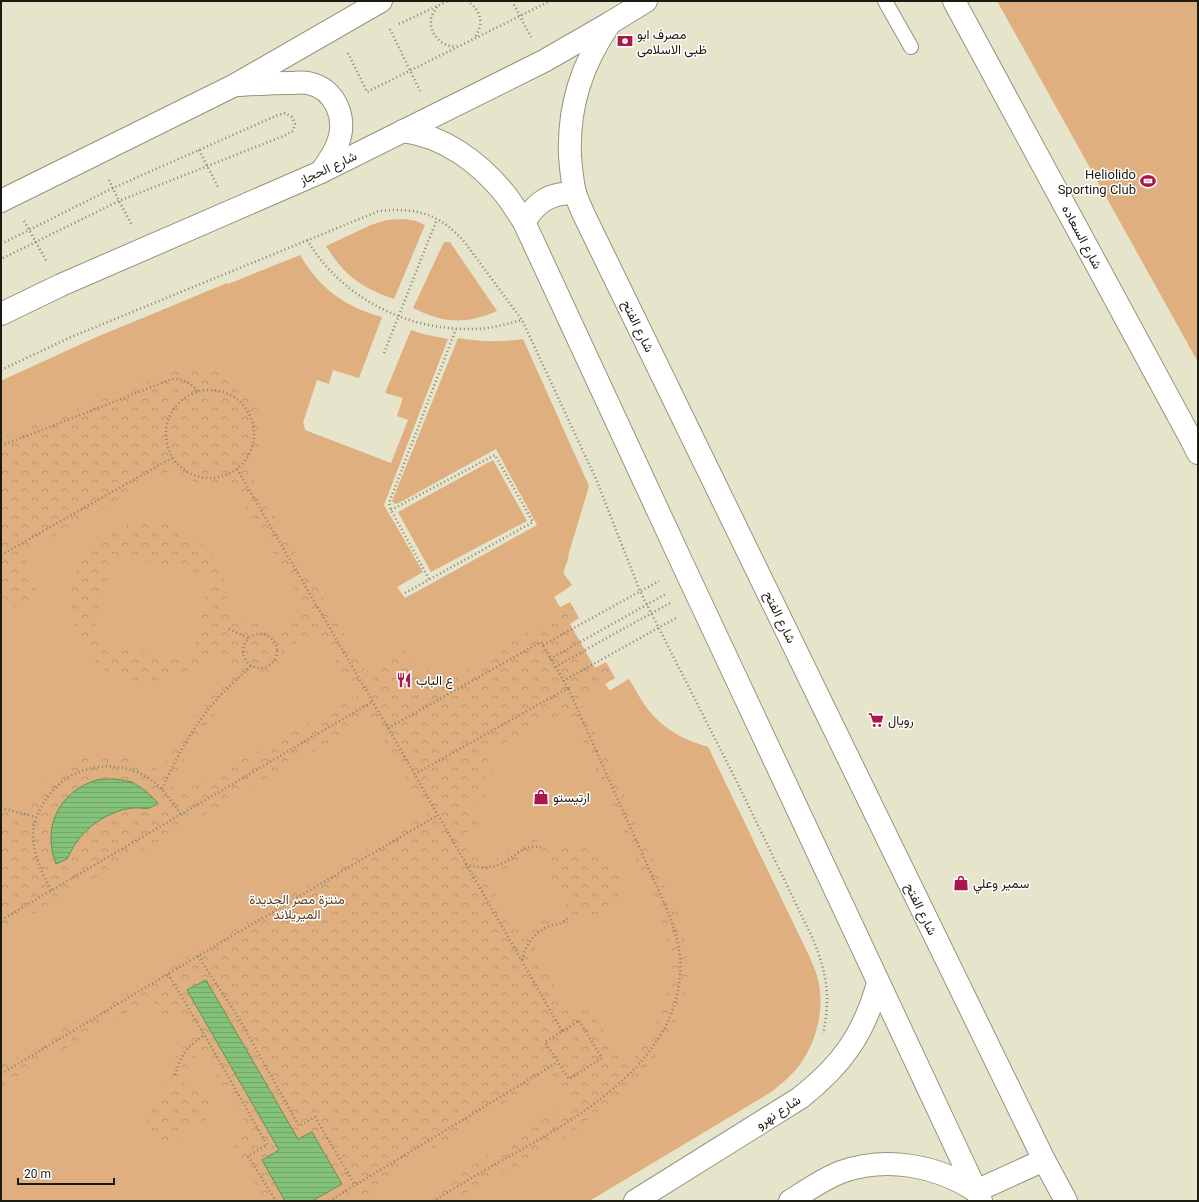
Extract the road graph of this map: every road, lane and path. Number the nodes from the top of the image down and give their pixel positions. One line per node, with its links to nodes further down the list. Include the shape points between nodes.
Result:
1 (382, 1): 20 (main road)
2 (448, 1): 9 (path)
3 (467, 1): 14 (path, via 477,8 481,21)
4 (512, 1): 10 (path)
5 (550, 1): 10 (path)
6 (646, 1): 11 (main road, شارع الحجاز)
7 (885, 1): 16 (lane)
8 (954, 1): 49 (main road, شارع السعاده)
9 (438, 6): 12 (path); 15 (path, via 431,17 435,37 446,45)
10 (520, 16): 14 (path); 18 (path)
11 (610, 23): 18 (main road, شارع الحجاز); 28 (main road, شارع الفتح, via 586,66 572,112 570,145)
12 (390, 29): 13 (path); 19 (path)
13 (383, 32)
14 (473, 39): 15 (path)
15 (459, 46): 19 (path)
16 (911, 47)
17 (346, 50): 19 (path, via 367,92)
18 (544, 61): 21 (main road, شارع الحجاز)
19 (410, 71): 21 (path)
20 (235, 85): 24 (main road); 26 (main road, via 307,83 318,86 335,101 342,122 338,143)
21 (432, 117): 22 (main road, شارع الحجاز)
22 (403, 131): 26 (main road, شارع الحجاز); 33 (main road, via 446,144 473,162 496,183)
23 (199, 150): 25 (path); 25 (path, via 278,115 285,113 292,117 295,124 293,131); 27 (path)
24 (97, 154): 27 (path); 29 (main road)
25 (207, 166): 30 (path); 31 (path)
26 (321, 172): 31 (main road, شارع الحجاز)
27 (113, 188): 30 (path); 34 (path)
28 (576, 193): 33 (main road, via 563,193 539,203); 92 (main road, شارع الفتح, via 583,213)
29 (5, 199): 34 (path)
30 (118, 201): 36 (path); 38 (path)
31 (230, 211): 38 (main road, شارع الحجاز)
32 (437, 219): 35 (path, via 409,210 379,211); 42 (path); 43 (path, via 458,234)
33 (524, 222): 55 (main road)
34 (29, 230): 36 (path); 37 (path)
35 (307, 240): 42 (path, via 321,260 356,293); 46 (path, via 71,337)
36 (36, 242): 39 (path); 40 (path)
37 (1, 244)
38 (144, 248): 40 (main road, شارع الحجاز)
39 (1, 259)
40 (60, 285): 41 (main road, شارع الحجاز)
41 (1, 314)
42 (399, 317): 44 (path, via 436,327); 45 (path)
43 (522, 320): 44 (path, via 500,326); 56 (path, via 596,479)
44 (456, 329): 52 (path, via 391,496)
45 (384, 353)
46 (1, 370)
47 (198, 391): 48 (path, via 187,381 172,379); 50 (path, via 180,401 168,418 166,438); 51 (path, via 220,391 230,395 240,401 252,420 254,441 248,457)
48 (1, 446)
49 (1198, 453)
50 (172, 458): 51 (path, via 182,469 195,476 210,479 224,476); 53 (path)
51 (237, 469): 69 (path)
52 (391, 510): 54 (path); 54 (path, via 495,455 533,522)
53 (1, 555)
54 (429, 579): 57 (path)
55 (692, 585): 56 (path); 58 (path); 59 (path); 60 (path); 85 (main road)
56 (640, 591): 58 (path); 63 (path)
57 (405, 593)
58 (647, 605): 59 (path); 64 (path)
59 (651, 613): 60 (path); 66 (path)
60 (658, 628): 67 (path); 88 (path, via 737,782 818,950 827,986 827,1010)
61 (229, 629): 62 (path)
62 (248, 638): 65 (path, via 243,646 243,655); 65 (path, via 256,634 265,634 273,638 278,655 273,663 265,668)
63 (543, 645): 64 (path); 70 (path, via 542,642)
64 (550, 659): 66 (path)
65 (251, 666): 72 (path, via 205,714 177,758)
66 (555, 667): 67 (path)
67 (563, 681): 68 (path)
68 (568, 688): 71 (path); 97 (path, via 671,920 680,956 680,978 676,999 662,1032 645,1056 627,1076 595,1103 532,1144)
69 (372, 702): 70 (path); 74 (path)
70 (388, 728): 71 (path)
71 (415, 774): 75 (path)
72 (162, 789): 74 (path); 76 (path, via 142,774 126,768 91,768 76,773 60,783 46,798)
73 (1, 808): 76 (path)
74 (181, 814): 79 (path)
75 (438, 815): 78 (path); 82 (path)
76 (36, 817): 79 (path, via 33,831 34,850)
77 (541, 847): 78 (path, via 531,846 523,849 508,861 487,868 476,868)
78 (466, 864): 83 (path)
79 (51, 890): 81 (path)
80 (569, 916): 83 (path, via 560,924 541,930 532,938 525,948)
81 (1, 920)
82 (198, 956): 84 (path); 93 (path, via 238,1017 299,1126 315,1117)
83 (522, 961): 86 (path)
84 (168, 974): 87 (path); 90 (path)
85 (878, 983): 94 (main road); 98 (main road, شارع نهرو, via 870,1010 857,1036 842,1059 822,1080 800,1098)
86 (562, 1032): 89 (path, via 546,1042); 89 (path, via 579,1021 602,1058 569,1079)
87 (204, 1035): 91 (path, via 183,1054); 95 (path, via 267,1145 248,1156)
88 (821, 1039)
89 (558, 1062): 93 (path)
90 (1, 1074)
91 (175, 1075)
92 (1044, 1160): 94 (main road); 100 (main road, شارع الفتح)
93 (355, 1185): 96 (path)
94 (978, 1196): 99 (main road, via 964,1183 924,1168 882,1164 841,1172)
95 (276, 1201)
96 (329, 1201)
97 (433, 1201)
98 (635, 1201)
99 (790, 1201)
100 (1066, 1201)

